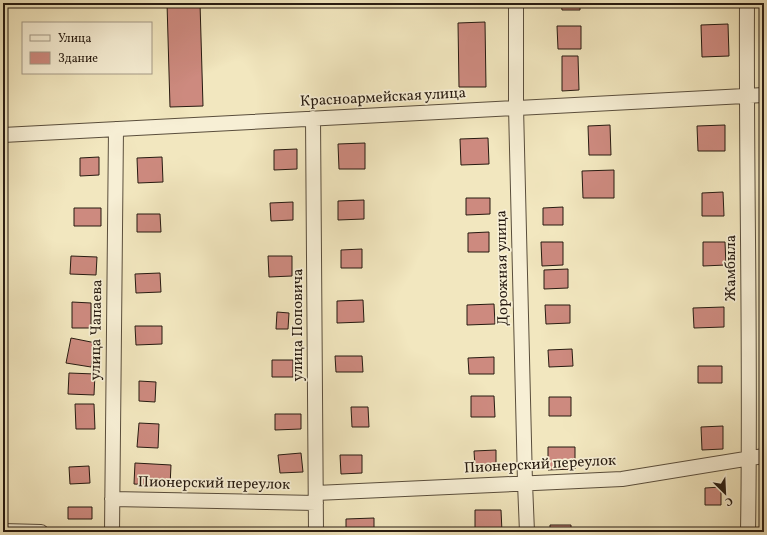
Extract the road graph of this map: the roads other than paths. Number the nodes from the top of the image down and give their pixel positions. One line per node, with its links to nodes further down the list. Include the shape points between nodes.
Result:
1 (516, 3): 5 (street, Дорожная улица)
2 (747, 3): 4 (street, Жамбыла)
3 (764, 94): 4 (street, Красноармейская улица)
4 (746, 95): 5 (street, Красноармейская улица); 10 (street, Жамбыла)
5 (516, 107): 6 (street, Красноармейская улица); 11 (street, Дорожная улица)
6 (313, 118): 7 (street, Красноармейская улица); 12 (street, улица Поповича)
7 (116, 129): 8 (street, Красноармейская улица); 13 (street, улица Чапаева)
8 (3, 134)
9 (764, 456): 10 (street, Пионерский переулок)
10 (749, 459): 11 (street, Пионерский переулок, via 622,479); 19 (street, Жамбыла)
11 (525, 483): 12 (street, Пионерский переулок); 18 (street, Дорожная улица)
12 (316, 498): 13 (street, Пионерский переулок); 17 (street, улица Поповича)
13 (112, 499): 16 (street, улица Чапаева)
14 (3, 531): 15 (street)
15 (41, 532)
16 (112, 532)
17 (316, 532)
18 (527, 532)
19 (748, 532)

